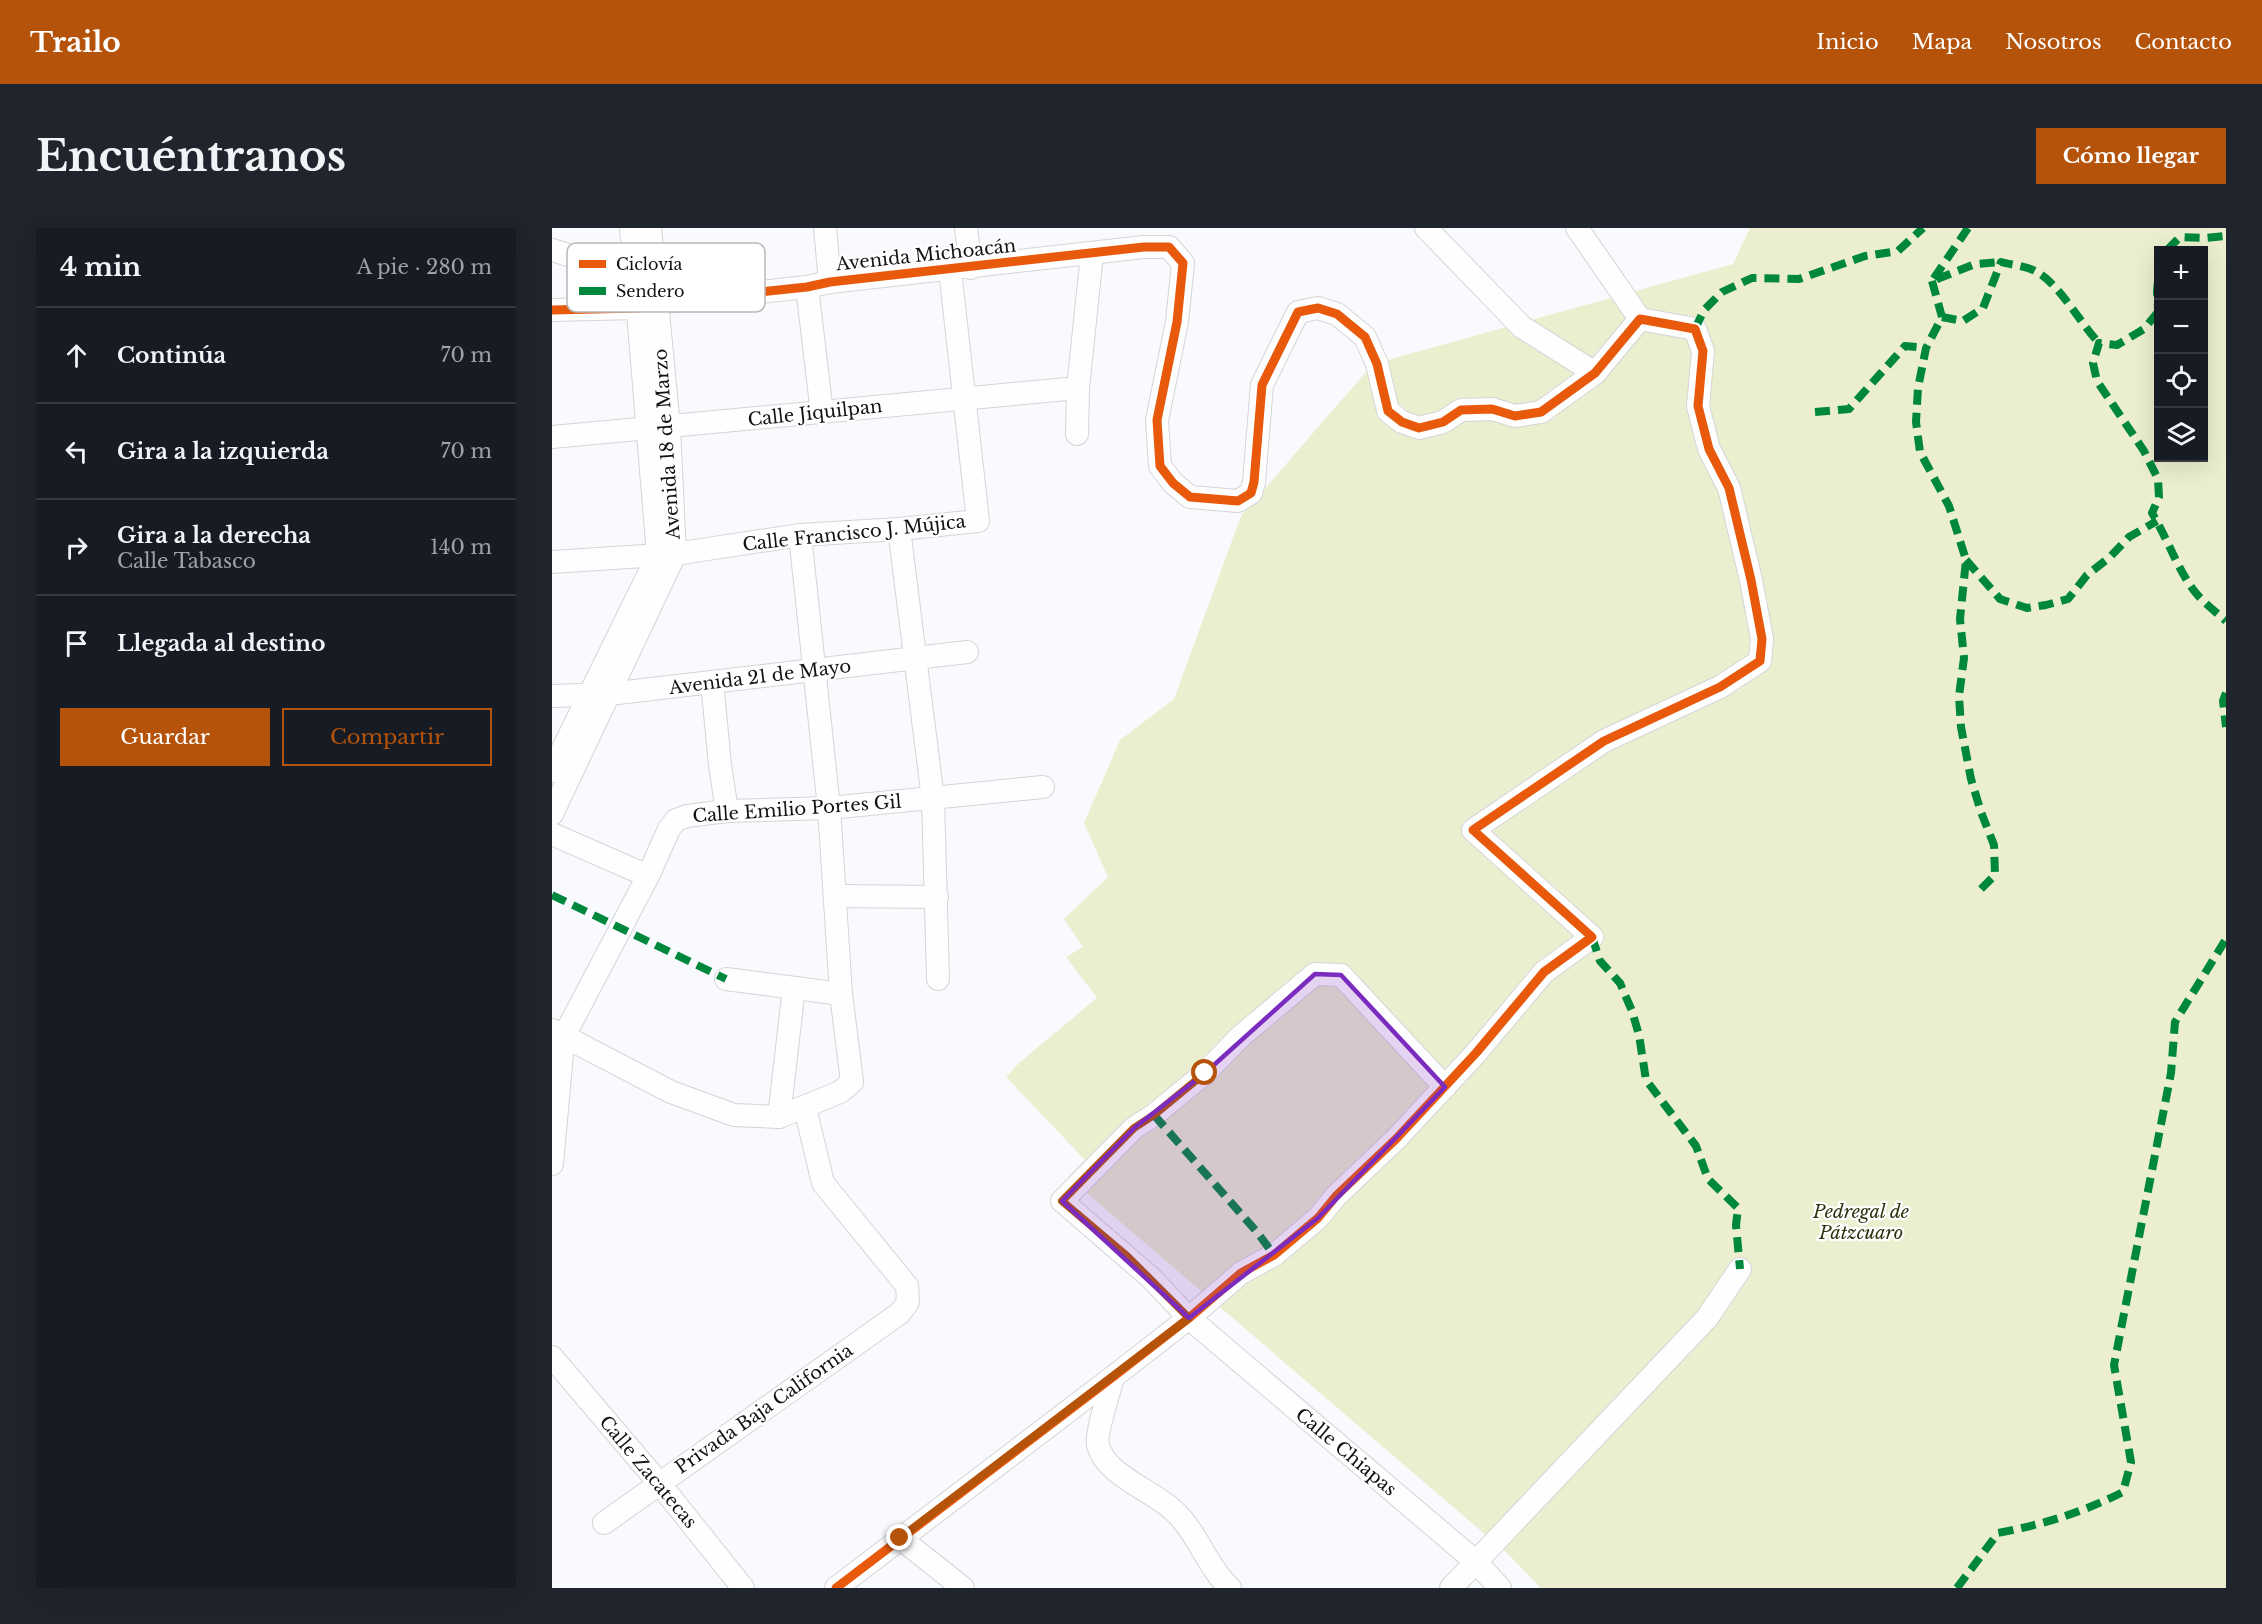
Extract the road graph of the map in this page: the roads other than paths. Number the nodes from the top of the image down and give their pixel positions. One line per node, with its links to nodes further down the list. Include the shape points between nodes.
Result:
1 (630, 228): 7 (street, Avenida 18 de Marzo)
2 (650, 228): 8 (street, Avenida 18 de Marzo)
3 (825, 228): 13 (street)
4 (966, 228): 12 (street)
5 (1426, 228): 20 (street, via 1522,327)
6 (1577, 228): 19 (street)
7 (634, 243)
8 (649, 243)
9 (552, 250): 11 (street)
10 (1092, 254): 12 (street, Avenida Michoacán); 20 (street, Avenida Michoacán, via 1169,247 1183,263 1177,322 1156,420 1160,466 1190,497 1238,501 1251,493 1262,386 1298,312 1318,308 1337,314 1365,337 1377,364 1388,411 1419,428 1443,422 1461,410 1492,409 1515,416 1541,412); 21 (street)
11 (567, 257)
12 (960, 269): 13 (street, Avenida Michoacán); 22 (street)
13 (830, 282): 14 (street, Avenida Michoacán)
14 (807, 287): 15 (street, Avenida Michoacán); 23 (street)
15 (765, 288)
16 (567, 307): 17 (street, Avenida Michoacán)
17 (552, 310)
18 (648, 312): 24 (street, Avenida 18 de Marzo)
19 (1640, 319): 20 (street); 53 (street, via 1695,329 1703,351 1698,406 1709,449 1729,488 1760,631 1760,662 1719,687 1604,741 1473,830 1592,937 1544,972)
20 (1595, 373)
21 (1078, 388): 22 (street, Calle Jiquilpan); 25 (street)
22 (964, 397): 23 (street, Calle Jiquilpan); 27 (street, Calle Francisco J. Mújica, via 978,521)
23 (822, 413): 24 (street, Calle Jiquilpan)
24 (659, 428): 26 (street, Calle Jiquilpan); 29 (street, Avenida 18 de Marzo)
25 (1077, 434)
26 (552, 437)
27 (898, 529): 28 (street, Calle Francisco J. Mújica); 32 (street)
28 (800, 535): 29 (street, Calle Francisco J. Mújica); 33 (street)
29 (666, 555): 30 (street, Calle Francisco J. Mújica); 35 (street, Avenida 18 de Marzo)
30 (552, 562)
31 (967, 652): 32 (street, Avenida 21 de Mayo)
32 (914, 659): 33 (street, Avenida 21 de Mayo); 39 (street)
33 (813, 671): 34 (street, Avenida 21 de Mayo); 40 (street)
34 (712, 682): 35 (street, Avenida 21 de Mayo); 42 (street)
35 (600, 694): 36 (street, Avenida 21 de Mayo); 37 (street, Avenida 18 de Marzo); 41 (street, Avenida 18 de Marzo)
36 (552, 696)
37 (552, 771)
38 (1043, 786): 39 (street, Calle Emilio Portes Gil)
39 (933, 799): 40 (street, Calle Emilio Portes Gil); 46 (street)
40 (829, 808): 42 (street, Calle Emilio Portes Gil); 45 (street)
41 (552, 811)
42 (728, 811): 44 (street, Calle Emilio Portes Gil, via 676,820)
43 (552, 834): 44 (street)
44 (648, 876): 51 (street, Calle Emilio Portes Gil)
45 (835, 896): 46 (street); 50 (street)
46 (937, 897): 48 (street)
47 (726, 979): 49 (street)
48 (938, 979)
49 (794, 988): 50 (street); 55 (street)
50 (841, 994): 54 (street, via 852,1083)
51 (558, 1033): 52 (street, Calle Emilio Portes Gil); 55 (street, via 671,1092 734,1115); 56 (street)
52 (552, 1059)
53 (1445, 1087): 58 (street, via 1318,1218 1274,1255 1241,1273); 58 (street, Calle Chiapas, via 1341,975 1315,974 1241,1036 1205,1073 1134,1128 1062,1201 1135,1263)
54 (805, 1108): 55 (street); 61 (street, Privada Baja California, via 823,1183 907,1286 908,1302 900,1314)
55 (779, 1117)
56 (552, 1164)
57 (1740, 1269): 64 (street, via 1707,1318)
58 (1189, 1318): 60 (street); 64 (street, Calle Chiapas)
59 (552, 1357): 61 (street, Calle Zacatecas)
60 (1113, 1377): 63 (street); 65 (street, via 1096,1442 1102,1457 1112,1469 1175,1512)
61 (659, 1483): 62 (street, Privada Baja California); 66 (street, Calle Zacatecas)
62 (604, 1523)
63 (900, 1538): 67 (street); 68 (street)
64 (1475, 1561): 69 (street); 70 (street, Calle Chiapas)
65 (1228, 1587)
66 (743, 1588)
67 (836, 1588)
68 (963, 1588)
69 (1451, 1588)
70 (1500, 1588)

